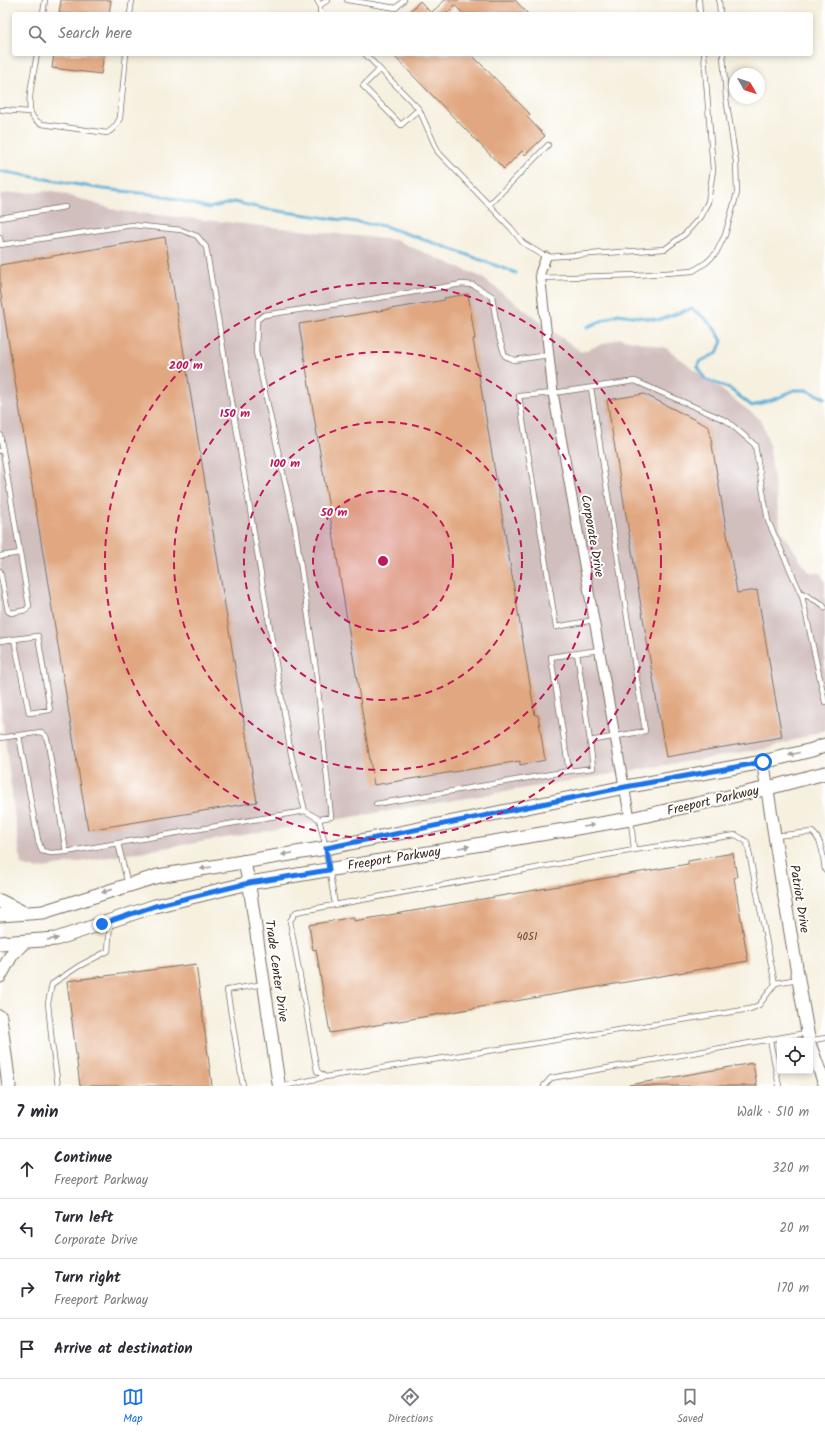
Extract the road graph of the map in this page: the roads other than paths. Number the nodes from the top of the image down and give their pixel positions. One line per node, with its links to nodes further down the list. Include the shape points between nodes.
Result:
1 (45, 0): 10 (lane)
2 (132, 0): 11 (lane)
3 (317, 0): 9 (lane)
4 (328, 0): 9 (lane)
5 (347, 0): 6 (lane, via 396,8)
6 (404, 0)
7 (699, 0): 13 (lane)
8 (719, 0): 14 (lane)
9 (320, 5): 12 (lane)
10 (43, 12)
11 (130, 12)
12 (320, 12)
13 (700, 12)
14 (720, 12)
15 (37, 56): 23 (lane)
16 (126, 56): 23 (lane, via 120,118 117,125 108,133 42,124 34,119)
17 (367, 56): 20 (lane)
18 (704, 56): 30 (lane, via 713,170 708,202 700,217 685,234 665,249)
19 (723, 56): 31 (lane, via 726,98 736,162 737,193 725,235 716,253 692,271)
20 (380, 69): 21 (lane); 21 (lane, via 363,86 401,125)
21 (419, 109): 25 (lane, via 438,152)
22 (2, 110): 23 (lane)
23 (30, 112)
24 (548, 145): 25 (lane)
25 (489, 205): 30 (lane, via 523,243)
26 (65, 207): 27 (lane)
27 (0, 218)
28 (0, 238): 29 (lane)
29 (1, 245): 59 (lane, via 132,225 181,230 197,236 206,247 291,754)
30 (546, 257): 31 (street, Corporate Drive)
31 (540, 278): 32 (street, Corporate Drive)
32 (549, 355): 34 (street, Corporate Drive); 60 (lane, via 514,360 505,356 498,334 492,296 473,285 462,284 264,315 258,320 256,352 295,527 316,670 331,817)
33 (591, 388): 34 (lane); 40 (lane, via 635,381 727,421 755,445 768,521); 49 (lane, via 646,731)
34 (553, 394): 42 (street, Corporate Drive); 42 (lane, via 519,396 556,627)
35 (0, 435): 36 (lane)
36 (1, 451): 37 (lane)
37 (20, 553): 38 (lane); 39 (lane, via 29,606 26,610 11,613 8,611)
38 (0, 556)
39 (0, 571)
40 (800, 592): 41 (lane); 47 (lane)
41 (825, 608)
42 (594, 620): 45 (street, Corporate Drive)
43 (14, 639): 43 (lane, via 38,636 50,710 29,713); 44 (lane)
44 (0, 641)
45 (600, 650): 46 (lane); 49 (street, Corporate Drive)
46 (577, 653): 51 (lane); 54 (lane, via 551,657)
47 (825, 702)
48 (19, 736): 50 (lane); 66 (lane, via 42,851); 66 (lane, via 41,732 46,736)
49 (616, 736): 51 (lane); 56 (street, Corporate Drive)
50 (0, 738)
51 (590, 741): 54 (lane, via 593,768)
52 (825, 745): 53 (main road, Freeport Parkway, one-way to 53)
53 (763, 762): 56 (main road, Freeport Parkway); 57 (street, Patriot Drive)
54 (569, 771): 58 (lane)
55 (825, 773): 57 (main road, Freeport Parkway)
56 (625, 787): 61 (street, Corporate Drive); 64 (main road, Freeport Parkway)
57 (768, 788): 61 (main road, Freeport Parkway); 62 (street, Patriot Drive)
58 (376, 804)
59 (305, 811): 60 (lane); 63 (lane)
60 (319, 819): 64 (lane)
61 (630, 819): 65 (lane); 68 (main road, Freeport Parkway, one-way to 61)
62 (775, 836): 69 (lane, via 812,832 821,847); 80 (street, Patriot Drive)
63 (118, 843): 66 (lane); 71 (lane)
64 (326, 848): 67 (main road, Freeport Parkway, one-way to 67); 68 (lane)
65 (634, 850): 73 (lane); 81 (lane, via 736,835 747,842)
66 (66, 852)
67 (244, 861): 70 (street, Trade Center Drive); 71 (main road, Freeport Parkway, one-way to 71, via 158,876)
68 (329, 870): 70 (main road, Freeport Parkway); 73 (lane)
69 (825, 870)
70 (249, 883): 76 (main road, Freeport Parkway, via 155,906); 82 (street, Trade Center Drive)
71 (128, 885): 74 (main road, Freeport Parkway, one-way to 74, via 43,912)
72 (0, 901): 74 (main road)
73 (335, 905): 92 (lane, via 296,912 290,921 317,1071)
74 (24, 913): 75 (main road, Freeport Parkway)
75 (0, 915)
76 (110, 921): 77 (main road, Freeport Parkway, one-way to 76, via 56,939); 95 (lane, via 108,951 52,984 48,1004)
77 (24, 942): 78 (main road, Freeport Parkway); 79 (main road, via 12,954)
78 (0, 943)
79 (0, 976)
80 (798, 979): 81 (lane); 84 (street, Patriot Drive)
81 (775, 983): 92 (lane, via 759,1005 750,1009)
82 (264, 984): 96 (lane, via 227,990); 97 (street, Trade Center Drive)
83 (0, 1017): 93 (main road)
84 (809, 1038)
85 (825, 1038): 88 (lane)
86 (770, 1040): 87 (lane); 99 (lane, via 551,1078); 100 (lane)
87 (777, 1040)
88 (813, 1040)
89 (813, 1049): 91 (street, Patriot Drive)
90 (0, 1059): 93 (main road)
91 (823, 1072): 94 (street, Patriot Drive)
92 (325, 1077): 98 (lane)
93 (8, 1084)
94 (825, 1085)
95 (58, 1086)
96 (243, 1086)
97 (279, 1086)
98 (284, 1086)
99 (544, 1086)
100 (778, 1086)

